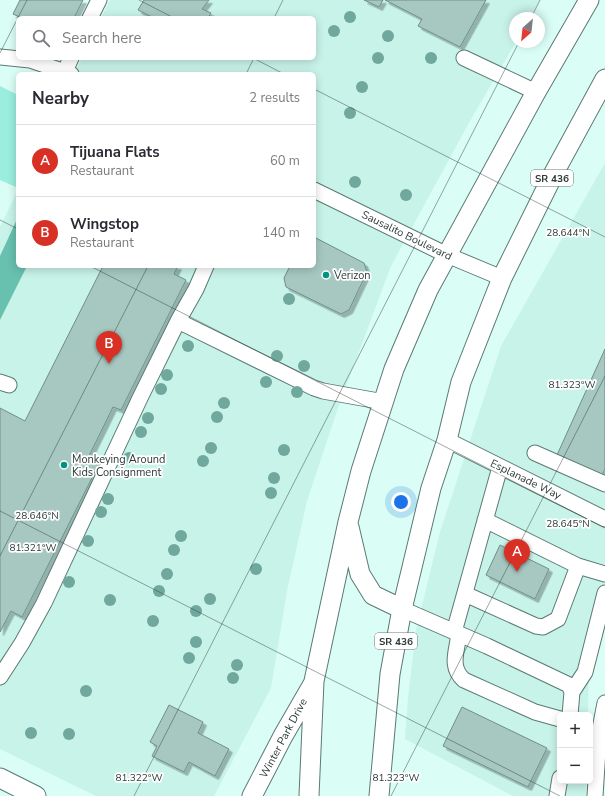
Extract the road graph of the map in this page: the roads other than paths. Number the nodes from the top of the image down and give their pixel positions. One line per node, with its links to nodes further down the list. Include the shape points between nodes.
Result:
1 (99, 0): 3 (street)
2 (589, 0): 10 (main road)
3 (91, 16)
4 (0, 57): 6 (street)
5 (464, 58): 10 (street)
6 (16, 59)
7 (30, 60): 8 (street)
8 (69, 68)
9 (605, 79): 14 (main road, SR 436, via 555,171)
10 (536, 92): 12 (main road)
11 (316, 191): 12 (street, Sausalito Boulevard)
12 (447, 255): 14 (street, Sausalito Boulevard); 16 (main road, via 428,290 394,369)
13 (205, 268): 15 (street)
14 (502, 278): 17 (main road, SR 436, via 461,382)
15 (178, 321): 16 (street, via 323,391); 30 (street, via 44,603)
16 (384, 402): 23 (main road)
17 (447, 440): 19 (street, Esplanade Way); 28 (main road, SR 436, via 431,488)
18 (535, 453): 20 (street)
19 (500, 467): 21 (street, Esplanade Way); 22 (street)
20 (605, 484)
21 (603, 513)
22 (485, 520): 24 (street); 27 (street)
23 (348, 522): 28 (main road, via 360,574 374,595); 31 (main road)
24 (578, 566): 25 (street); 27 (street, via 558,619 543,628)
25 (605, 574)
26 (605, 593): 32 (street, via 585,672)
27 (465, 594): 29 (street)
28 (402, 609): 29 (street); 41 (main road, SR 436, via 390,674)
29 (457, 633): 32 (street, via 569,685); 35 (street, via 455,666 457,674 464,680 535,712)
30 (0, 677)
31 (314, 681): 39 (main road, Winter Park Drive); 40 (main road)
32 (572, 692): 34 (street)
33 (605, 703): 43 (street, via 599,734)
34 (570, 712)
35 (557, 718)
36 (0, 778): 38 (main road)
37 (559, 784): 42 (street)
38 (36, 796)
39 (252, 796)
40 (310, 796)
41 (379, 796)
42 (557, 796)
43 (595, 796)

